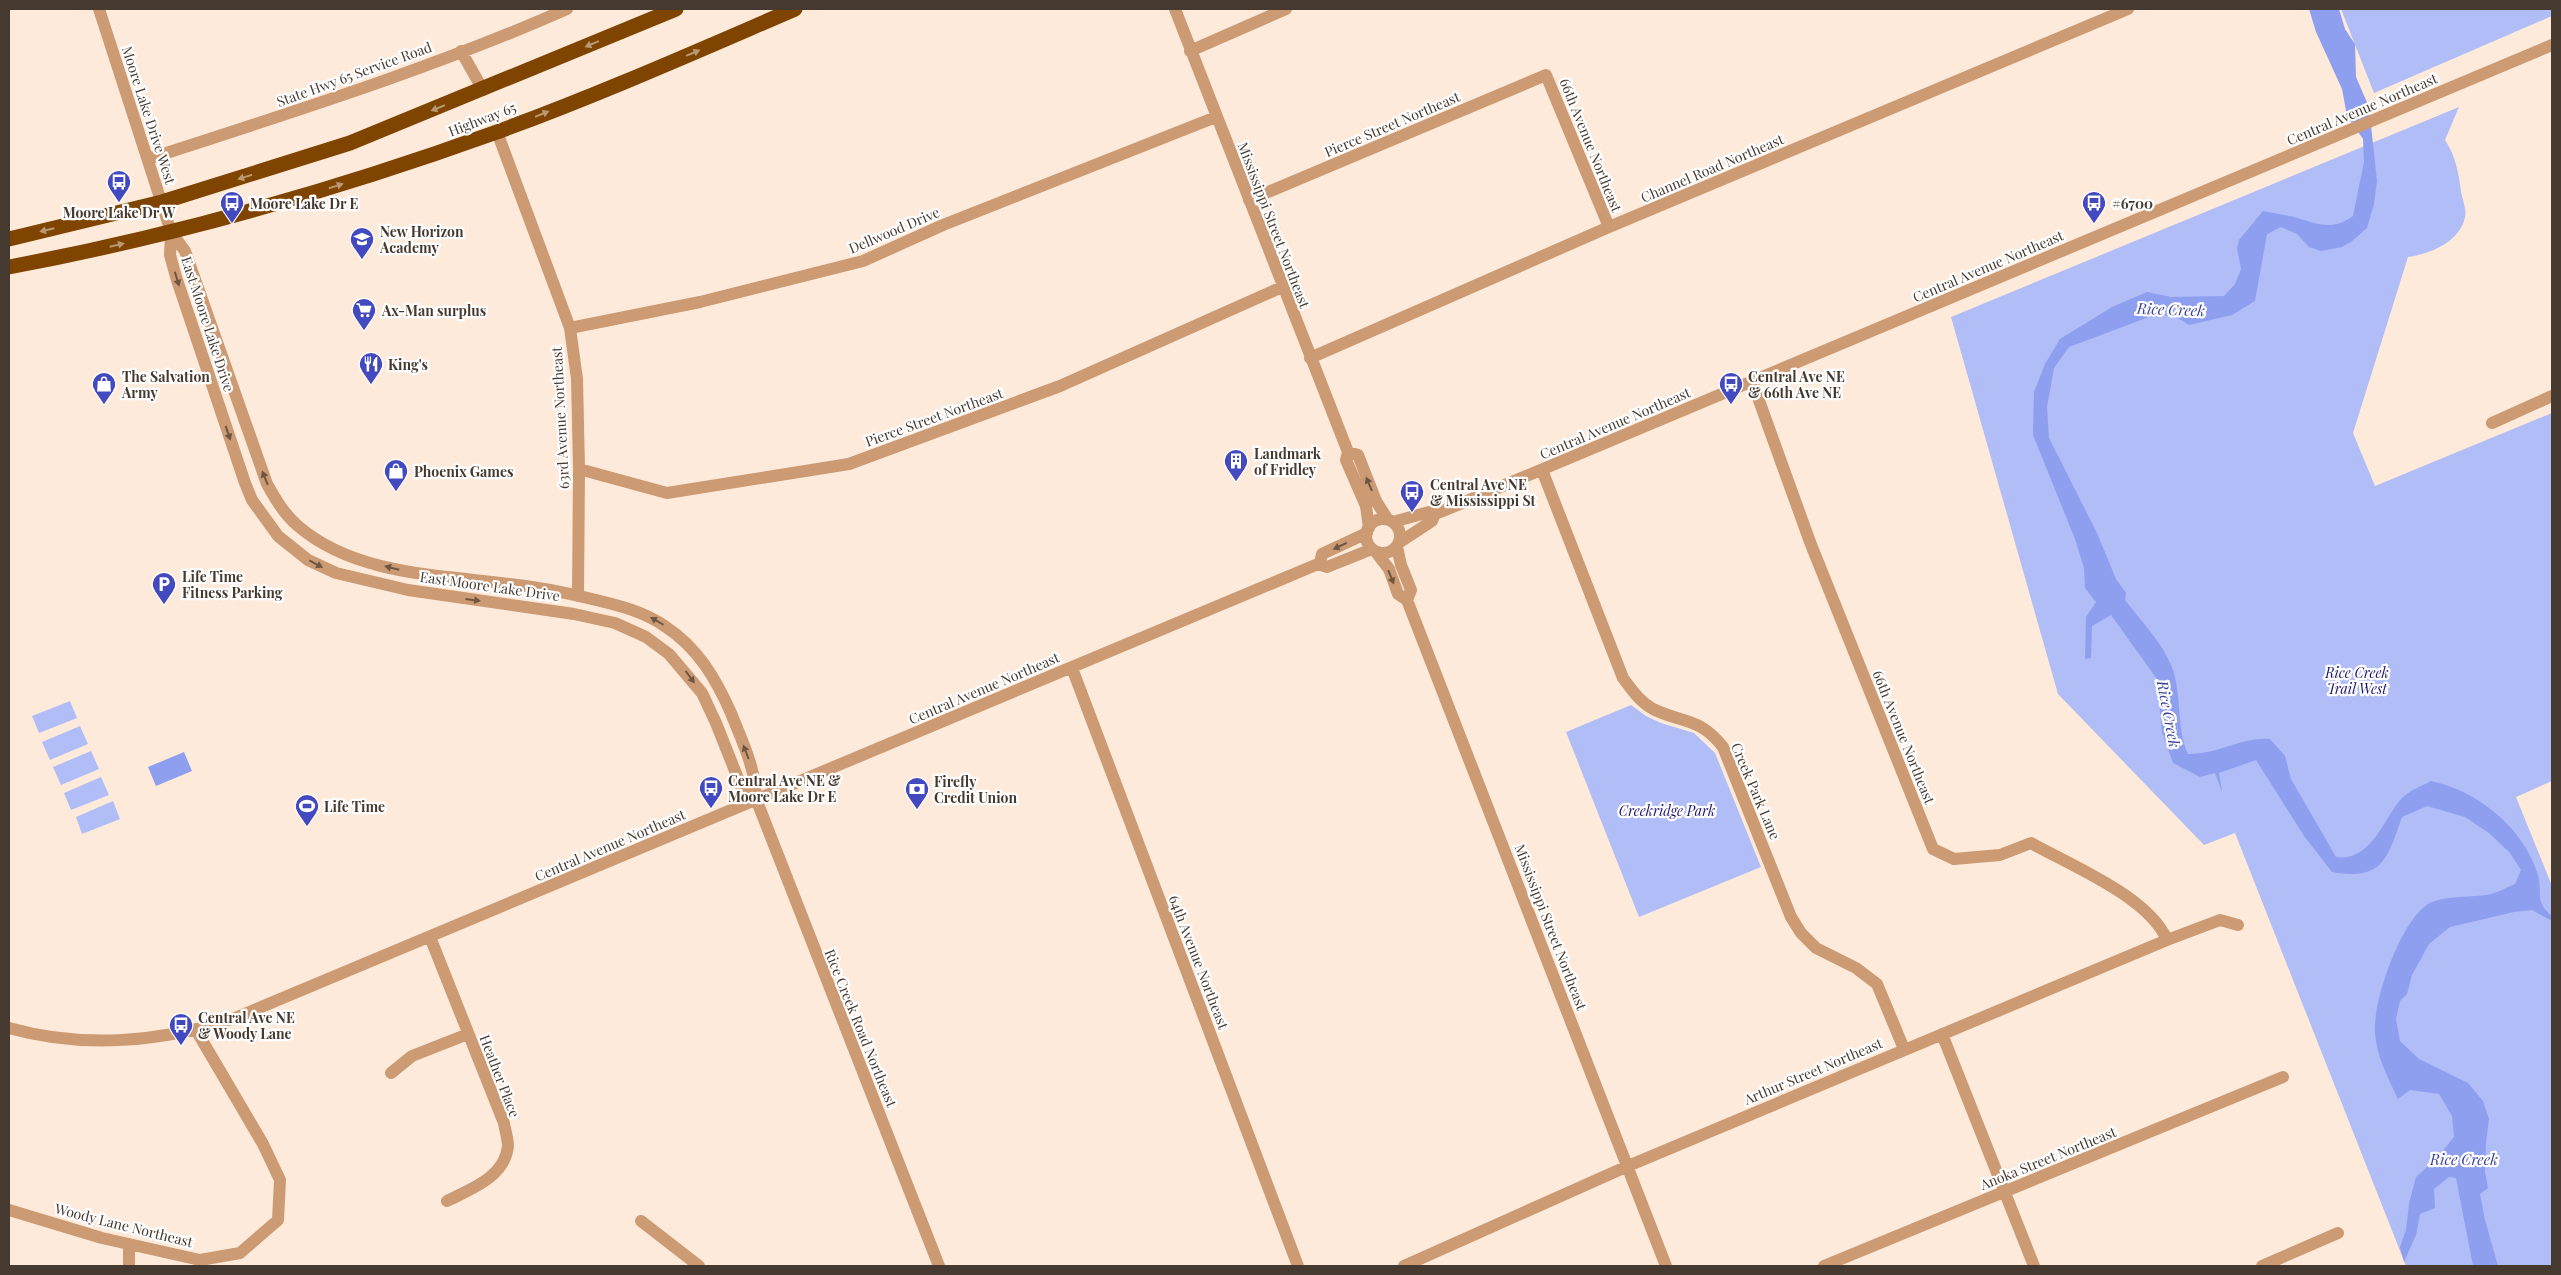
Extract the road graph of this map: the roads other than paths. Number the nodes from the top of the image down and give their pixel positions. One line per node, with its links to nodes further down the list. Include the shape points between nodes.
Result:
1 (99, 9): 15 (street, Moore Lake Drive West)
2 (567, 9): 10 (street, State Hwy 65 Service Road)
3 (676, 9): 12 (highway, Highway 65, one-way to 12)
4 (795, 9): 14 (highway, Highway 65, one-way to 4)
5 (1175, 9): 9 (street, Mississippi Street Northeast)
6 (1286, 9): 9 (street)
7 (2128, 9): 18 (street, Channel Road Northeast)
8 (2552, 45): 25 (street, Central Avenue Northeast)
9 (1190, 51): 13 (street, Mississippi Street Northeast)
10 (461, 52): 12 (street); 15 (street, State Hwy 65 Service Road, via 338,97)
11 (1546, 75): 16 (street, Pierce Street Northeast); 18 (street, 66th Avenue Northeast)
12 (483, 90): 17 (highway, Highway 65, one-way to 17, via 350,143)
13 (1216, 117): 16 (street, Mississippi Street Northeast); 23 (street, Dellwood Drive, via 943,225 863,261 700,302)
14 (497, 132): 19 (highway, Highway 65, one-way to 14, via 280,203); 23 (street, 63rd Avenue Northeast)
15 (148, 159): 17 (street, Moore Lake Drive West)
16 (1249, 200): 22 (street, Mississippi Street Northeast)
17 (162, 202): 19 (street, Moore Lake Drive West); 20 (highway, Highway 65, one-way to 20)
18 (1609, 227): 24 (street, Channel Road Northeast)
19 (171, 232): 21 (highway, Highway 65, one-way to 19); 37 (street, East Moore Lake Drive, one-way to 19, via 394,569 332,549 298,526 281,508 266,484 185,251); 39 (street, East Moore Lake Drive, one-way to 39, via 170,255 176,277 245,483 256,508 278,536 321,567 359,579 435,594)
20 (9, 239)
21 (9, 268)
22 (1282, 288): 24 (street, Mississippi Street Northeast); 29 (street, Pierce Street Northeast, via 1060,386 849,464 667,493)
23 (570, 328): 29 (street, 63rd Avenue Northeast, via 577,379)
24 (1310, 358): 28 (street, Mississippi Street Northeast)
25 (1752, 381): 30 (street, Central Avenue Northeast); 44 (street, 66th Avenue Northeast, via 1810,542 1932,849 1954,859 2000,855 2031,843 2139,905 2162,927)
26 (2552, 396): 27 (street)
27 (2492, 423)
28 (1348, 452): 32 (street, Mississippi Street Northeast, one-way to 28, via 1376,501 1358,455); 33 (street, Mississippi Street Northeast, via 1346,460 1366,506)
29 (579, 469): 37 (street, 63rd Avenue Northeast)
30 (1542, 470): 31 (street, Central Avenue Northeast); 49 (street, Creek Park Lane, via 1624,678 1636,696 1652,708 1700,725 1723,747 1791,917 1816,948 1856,968 1877,984)
31 (1436, 514): 32 (street, Central Avenue Northeast, via 1429,512); 34 (street, Central Avenue Northeast, via 1432,521)
32 (1391, 521): 33 (street, via 1377,520); 34 (street, via 1400,531)
33 (1368, 531): 35 (street, via 1368,544); 36 (street, Central Avenue Northeast, one-way to 36, via 1322,554)
34 (1398, 545): 35 (street, via 1387,553); 38 (street, Mississippi Street Northeast, via 1400,565 1411,590)
35 (1374, 550): 36 (street, Central Avenue Northeast, via 1327,566); 38 (street, Mississippi Street Northeast, one-way to 38, via 1389,569 1398,594)
36 (1320, 563): 40 (street, Central Avenue Northeast)
37 (578, 596): 41 (street, Rice Creek Road Northeast, one-way to 37, via 756,780 721,690 694,650 655,620 622,607)
38 (1407, 600): 52 (street, Mississippi Street Northeast)
39 (574, 614): 41 (street, Rice Creek Road Northeast, one-way to 41, via 631,629 669,654 702,694 741,786)
40 (1072, 668): 41 (street, Central Avenue Northeast); 62 (street, 64th Avenue Northeast)
41 (756, 799): 43 (street, Central Avenue Northeast); 61 (street, Rice Creek Road Northeast)
42 (2238, 925): 44 (street, Arthur Street Northeast, via 2220,920)
43 (430, 937): 46 (street, Central Avenue Northeast, via 251,1013); 47 (street, Heather Place)
44 (2167, 940): 48 (street, Arthur Street Northeast)
45 (9, 1028): 46 (street, Central Avenue Northeast, via 40,1036 117,1040)
46 (196, 1030): 58 (street, Woody Lane Northeast, via 263,1144 280,1180 278,1220 240,1253 200,1260)
47 (468, 1034): 50 (street, via 412,1056); 54 (street, Heather Place, via 504,1123 508,1146 503,1164 492,1175)
48 (1942, 1034): 49 (street, Arthur Street Northeast); 53 (street)
49 (1904, 1049): 52 (street, Arthur Street Northeast)
50 (391, 1073)
51 (2283, 1077): 53 (street, Anoka Street Northeast)
52 (1628, 1166): 63 (street, Arthur Street Northeast); 64 (street, Mississippi Street Northeast)
53 (2005, 1191): 65 (street, Anoka Street Northeast); 66 (street)
54 (447, 1201)
55 (9, 1210): 58 (street, Woody Lane Northeast)
56 (642, 1221): 60 (street)
57 (2338, 1234): 67 (street)
58 (129, 1244): 59 (street)
59 (129, 1266)
60 (699, 1266)
61 (939, 1266)
62 (1298, 1266)
63 (1404, 1266)
64 (1666, 1266)
65 (1824, 1266)
66 (2034, 1266)
67 (2262, 1266)

